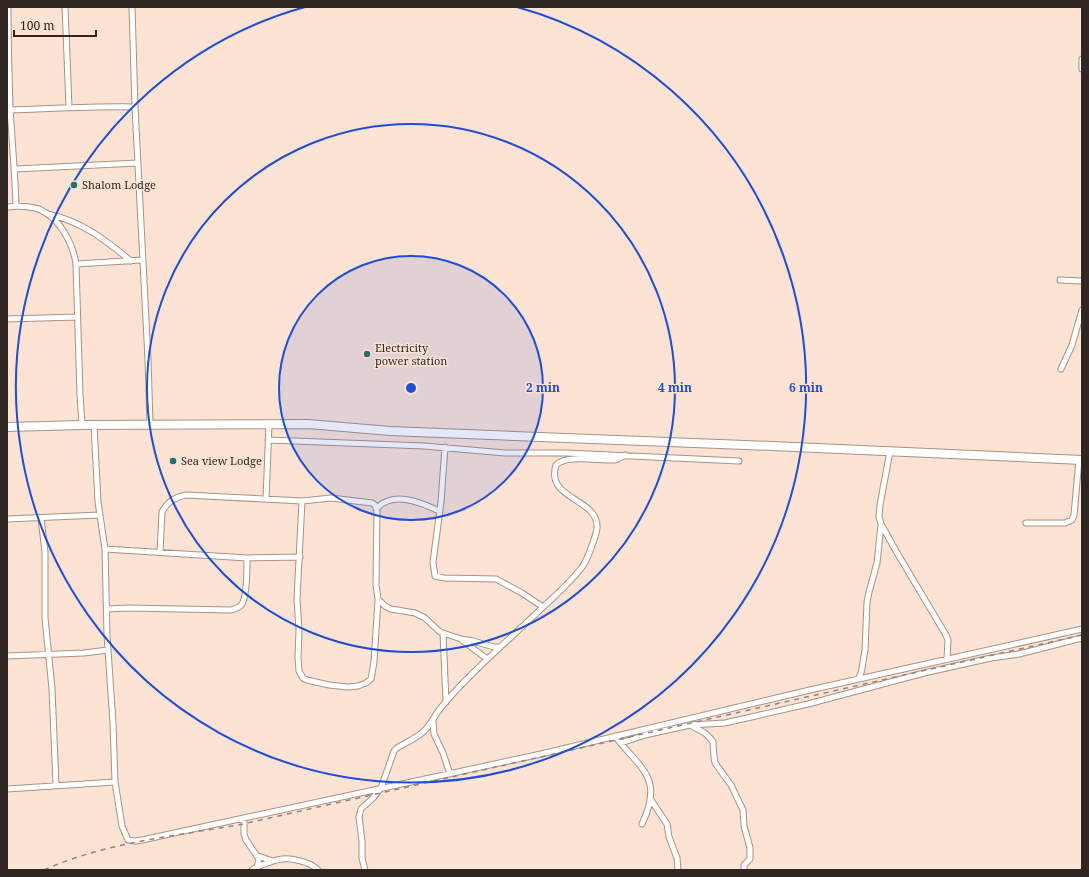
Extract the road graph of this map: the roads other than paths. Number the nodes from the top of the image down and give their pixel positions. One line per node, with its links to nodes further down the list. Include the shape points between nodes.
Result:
1 (8, 7): 8 (street)
2 (65, 7): 6 (street)
3 (132, 7): 7 (street)
4 (1082, 59): 5 (street)
5 (1082, 69)
6 (69, 107): 7 (street); 8 (street)
7 (135, 107): 10 (street)
8 (9, 110): 9 (street)
9 (10, 142): 11 (street)
10 (138, 163): 11 (street); 15 (street)
11 (15, 169): 12 (street)
12 (16, 206): 13 (street); 14 (street, via 36,208)
13 (7, 207)
14 (47, 213): 16 (street, via 75,222); 17 (street, via 65,233)
15 (142, 260): 16 (street); 24 (street)
16 (132, 261): 17 (street)
17 (76, 264): 21 (street)
18 (1060, 280): 19 (street)
19 (1082, 281)
20 (1082, 310): 23 (street)
21 (77, 316): 22 (street); 26 (street)
22 (7, 319)
23 (1061, 370)
24 (150, 424): 25 (highway); 27 (highway)
25 (269, 424): 29 (street); 31 (highway)
26 (82, 425): 27 (highway); 28 (highway)
27 (94, 425): 39 (street)
28 (7, 427)
29 (268, 440): 30 (street); 35 (street)
30 (445, 448): 32 (street, via 505,453); 38 (street)
31 (890, 451): 33 (highway); 43 (street, via 880,505)
32 (625, 455): 34 (street); 49 (street, via 614,460 562,460 556,465 558,486 590,510 597,526 585,563 570,582)
33 (1081, 460): 42 (street, via 1072,520 1065,523)
34 (739, 461)
35 (266, 499): 36 (street); 45 (street, via 186,495 175,498 162,512)
36 (302, 501): 37 (street, via 331,498 368,502); 46 (street)
37 (377, 508): 38 (street, via 382,502 396,499 423,504); 48 (street)
38 (439, 511): 49 (street, via 433,555 435,576 451,579 496,579)
39 (100, 515): 40 (street); 44 (street)
40 (41, 518): 41 (street); 57 (street, via 45,552 44,618)
41 (7, 519)
42 (1026, 523)
43 (881, 524): 60 (street, via 946,635); 61 (street, via 878,563 868,597 862,675)
44 (105, 549): 45 (street); 50 (street)
45 (160, 552): 47 (street)
46 (300, 557): 47 (street); 48 (street, via 297,600 298,664 301,675 307,680 348,687 366,683 371,679)
47 (247, 558): 50 (street, via 244,598 242,605 237,608)
48 (378, 599): 52 (street, via 391,609 415,613 425,618)
49 (543, 607): 55 (street)
50 (107, 609): 56 (street)
51 (1082, 629): 60 (street)
52 (443, 633): 54 (street); 62 (street)
53 (1082, 638): 64 (street, via 1019,654 954,666 733,721)
54 (461, 639): 55 (street); 59 (street)
55 (500, 647): 59 (street)
56 (108, 650): 57 (street); 68 (street, via 114,723)
57 (48, 654): 58 (street); 69 (street)
58 (7, 656)
59 (487, 659): 62 (street)
60 (947, 659): 61 (street)
61 (858, 680): 65 (street)
62 (446, 702): 63 (street)
63 (433, 720): 67 (street, via 434,734); 70 (street, via 422,733 397,748)
64 (690, 724): 66 (street); 81 (street, via 705,733 713,742 715,763 743,810 750,848 750,859 744,865)
65 (614, 736): 66 (street); 67 (street)
66 (621, 743): 72 (street, via 648,777)
67 (450, 774): 70 (street)
68 (115, 782): 69 (street); 73 (street, via 122,826 128,840 142,840)
69 (56, 785): 71 (street)
70 (381, 788): 73 (street); 79 (street, via 361,809 359,817)
71 (7, 789)
72 (651, 800): 74 (street); 80 (street, via 667,824)
73 (244, 818): 75 (street, via 246,840)
74 (642, 824)
75 (258, 856): 76 (street); 77 (street, via 259,861)
76 (273, 861): 77 (street); 78 (street, via 296,861 309,864)
77 (254, 868)
78 (318, 870)
79 (365, 870)
80 (678, 870)
81 (744, 870)

